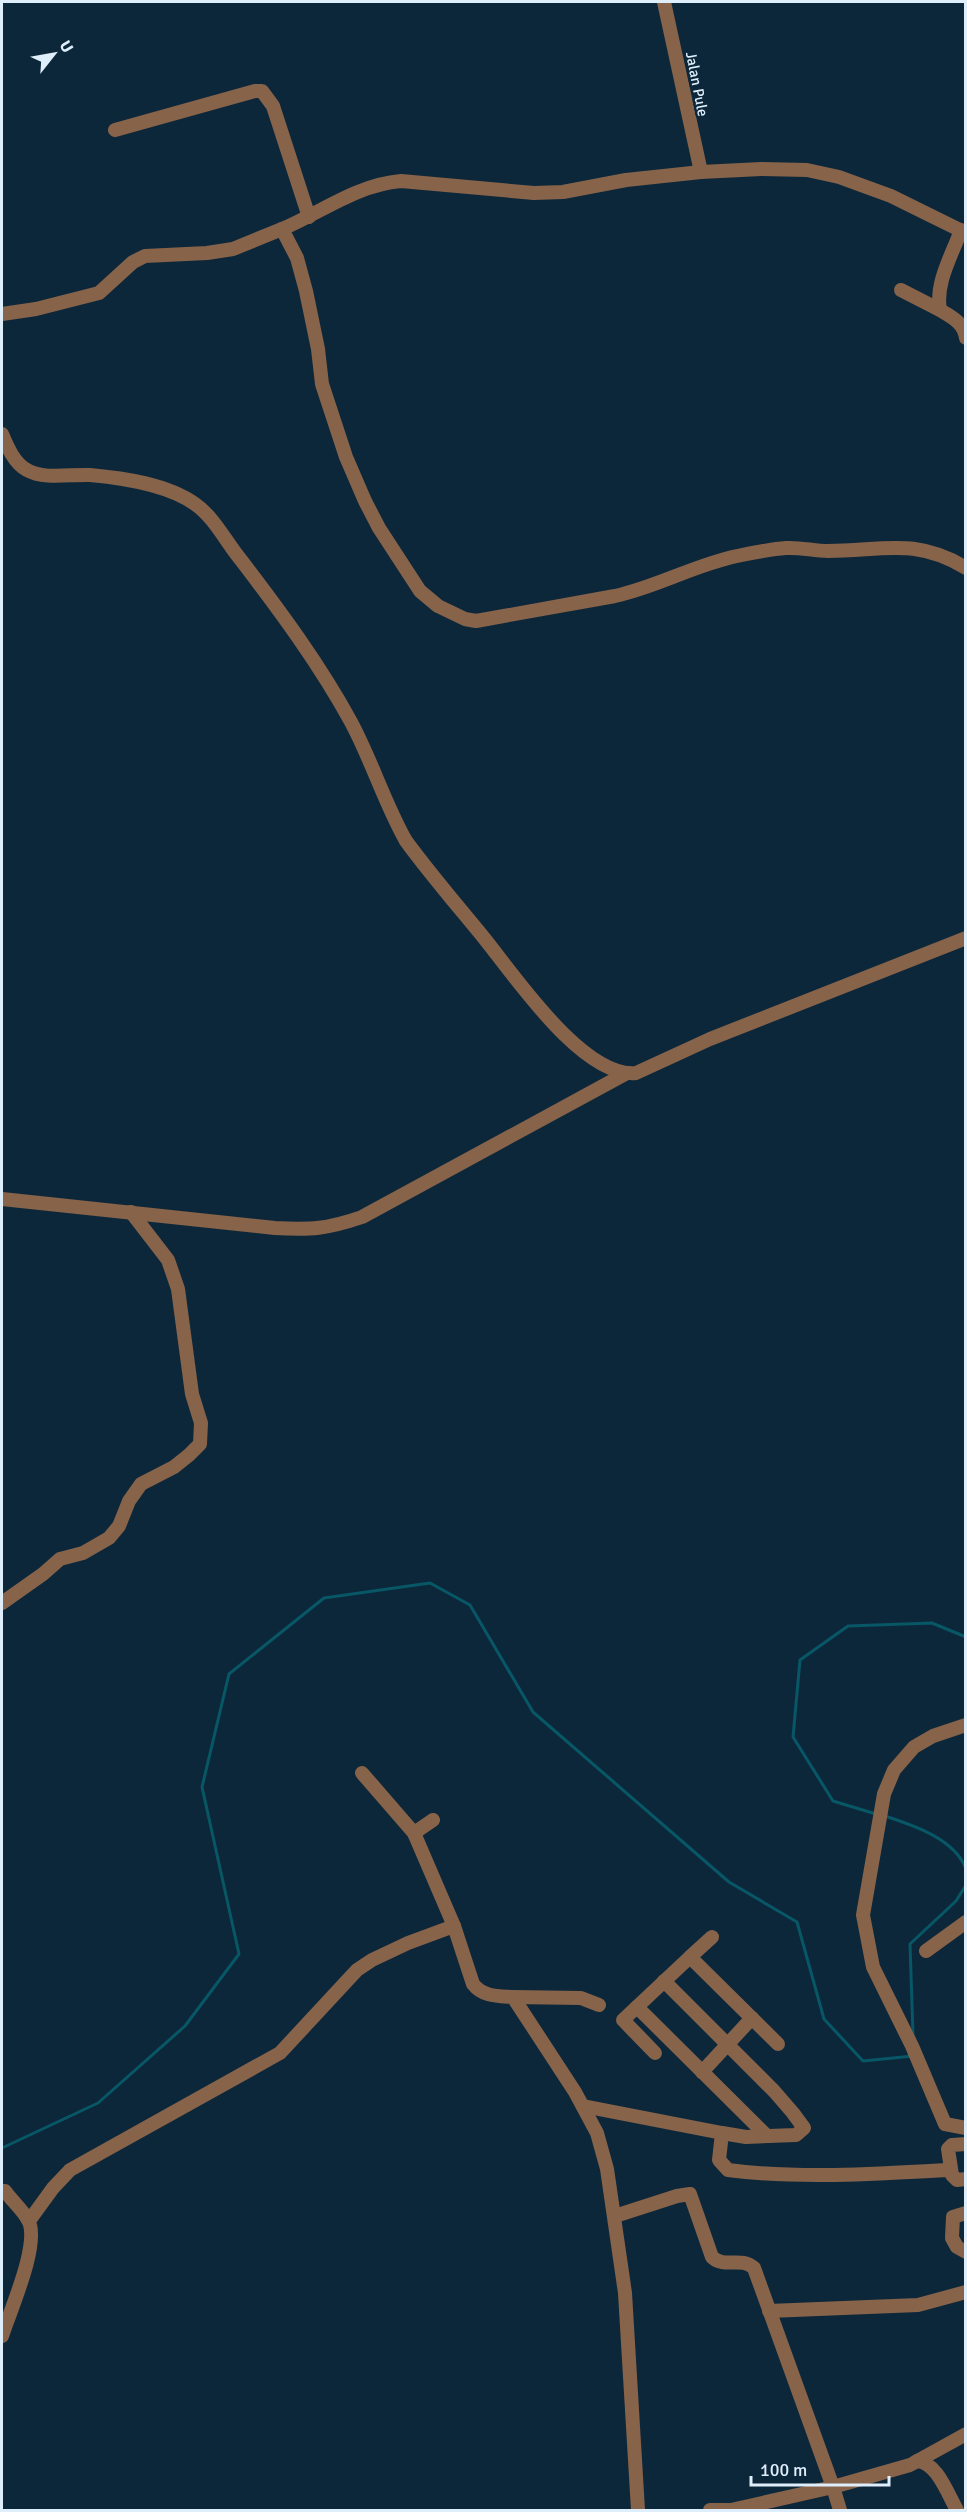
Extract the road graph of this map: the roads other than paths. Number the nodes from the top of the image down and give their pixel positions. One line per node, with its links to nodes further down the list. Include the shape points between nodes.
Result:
1 (664, 2): 3 (street, Jalan Pule)
2 (115, 130): 4 (street, via 262,91 273,106)
3 (700, 172): 4 (street, via 563,192 381,183 356,191); 6 (street, via 807,170 839,177 891,196)
4 (309, 218): 5 (street)
5 (282, 230): 9 (street, via 233,249 207,254 145,256 99,293); 12 (street, via 297,258 322,384 346,457 379,528 420,591 438,606 476,621 531,612 635,592 736,556 786,548 915,548 947,557)
6 (963, 231): 8 (street, via 941,281)
7 (901, 290): 8 (street)
8 (940, 310): 10 (street, via 964,328)
9 (2, 314)
10 (966, 338)
11 (2, 434): 14 (street, via 12,455 27,471 90,475 155,487 195,504 209,518 269,596 351,722 406,841 561,1030 595,1059)
12 (966, 568)
13 (966, 938): 14 (street, via 710,1039 636,1073)
14 (624, 1074): 16 (street, via 362,1217 330,1228 274,1228)
15 (2, 1198): 16 (street)
16 (131, 1212): 17 (street, via 168,1260 178,1289 192,1394 201,1423 200,1444 174,1467 141,1484 109,1538 83,1553 60,1559)
17 (2, 1603)
18 (966, 1725): 37 (street, via 914,1747 894,1770 884,1794 863,1915 873,1967 945,2124)
19 (362, 1773): 21 (street)
20 (433, 1820): 21 (street)
21 (414, 1833): 23 (street)
22 (966, 1922): 25 (street)
23 (454, 1926): 28 (street, via 478,1990); 46 (street, via 408,1943 357,1970 280,2053 69,2170)
24 (712, 1937): 26 (street)
25 (926, 1951)
26 (690, 1957): 27 (street); 31 (street)
27 (664, 1981): 30 (street); 32 (street)
28 (513, 1997): 29 (street, via 581,1998); 36 (street)
29 (599, 2006)
30 (637, 2007): 34 (street, via 623,2020); 35 (street)
31 (752, 2018): 32 (street); 33 (street)
32 (727, 2044): 35 (street); 39 (street, via 804,2128 796,2135)
33 (778, 2044)
34 (655, 2053)
35 (702, 2072): 39 (street)
36 (582, 2106): 38 (street); 45 (street, via 599,2142)
37 (966, 2128)
38 (722, 2133): 39 (street); 41 (street, via 719,2160 728,2170 831,2174)
39 (767, 2136)
40 (966, 2144): 42 (street, via 948,2149 952,2175 957,2180)
41 (947, 2170)
42 (966, 2179)
43 (3, 2189): 46 (street)
44 (966, 2213): 47 (street, via 953,2217 951,2231 957,2247)
45 (615, 2216): 49 (street, via 690,2194 712,2257 721,2263 751,2266); 54 (street, via 625,2293)
46 (29, 2222): 50 (street, via 30,2249)
47 (966, 2252)
48 (966, 2292): 49 (street, via 918,2305)
49 (769, 2311): 53 (street)
50 (2, 2336)
51 (966, 2434): 52 (street)
52 (917, 2461): 53 (street); 58 (street, via 931,2467)
53 (833, 2487): 56 (street); 57 (street)
54 (638, 2511)
55 (710, 2511): 56 (street)
56 (731, 2511)
57 (840, 2511)
58 (957, 2511)

